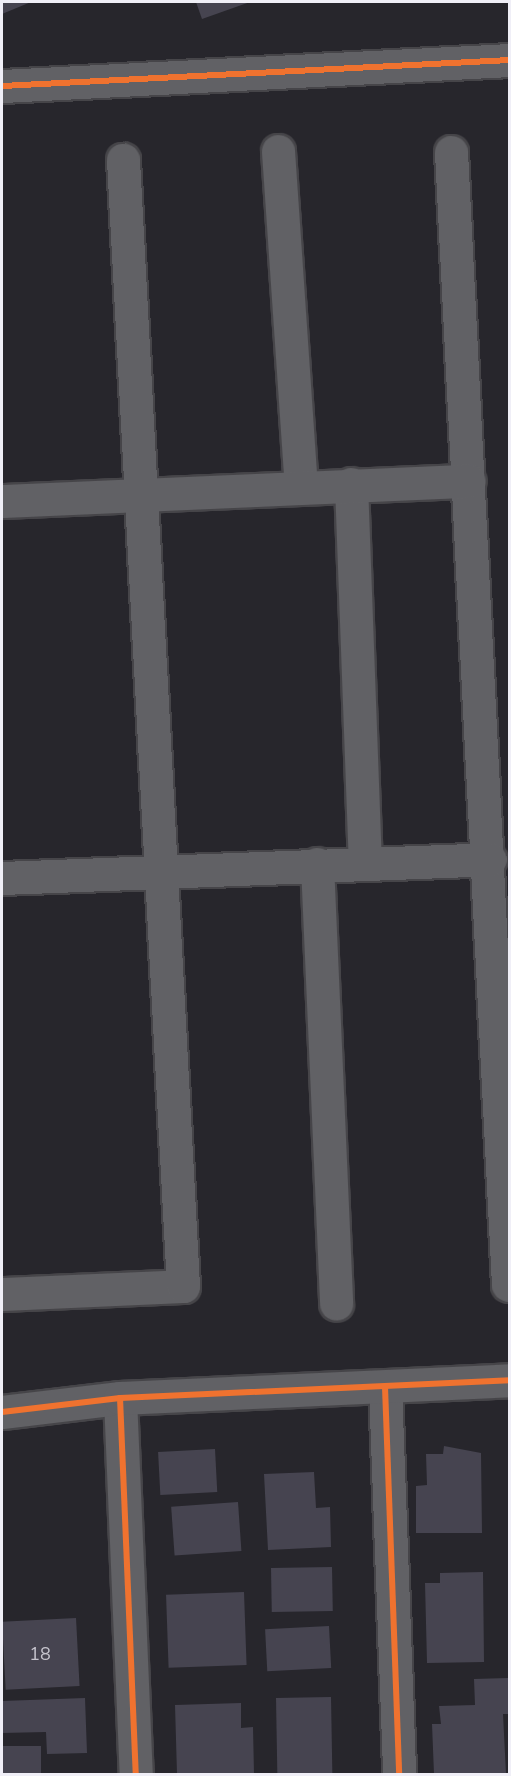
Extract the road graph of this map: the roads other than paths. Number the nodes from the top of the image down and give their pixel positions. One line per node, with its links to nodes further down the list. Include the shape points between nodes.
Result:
1 (510, 60): 2 (street)
2 (2, 86)
3 (278, 151): 8 (street)
4 (451, 152): 6 (street)
5 (123, 160): 9 (street)
6 (469, 481): 7 (street); 11 (street)
7 (351, 484): 8 (street); 12 (street)
8 (301, 487): 9 (street)
9 (140, 494): 10 (street); 14 (street)
10 (2, 501)
11 (490, 859): 12 (street); 16 (street)
12 (365, 862): 13 (street)
13 (317, 864): 14 (street); 18 (street)
14 (161, 870): 15 (street); 17 (street, via 183,1286)
15 (2, 878)
16 (508, 1285)
17 (2, 1294)
18 (336, 1304)
19 (510, 1380): 20 (street)
20 (385, 1387): 21 (street); 24 (street)
21 (120, 1398): 22 (street); 23 (street)
22 (2, 1412)
23 (136, 1774)
24 (399, 1774)

